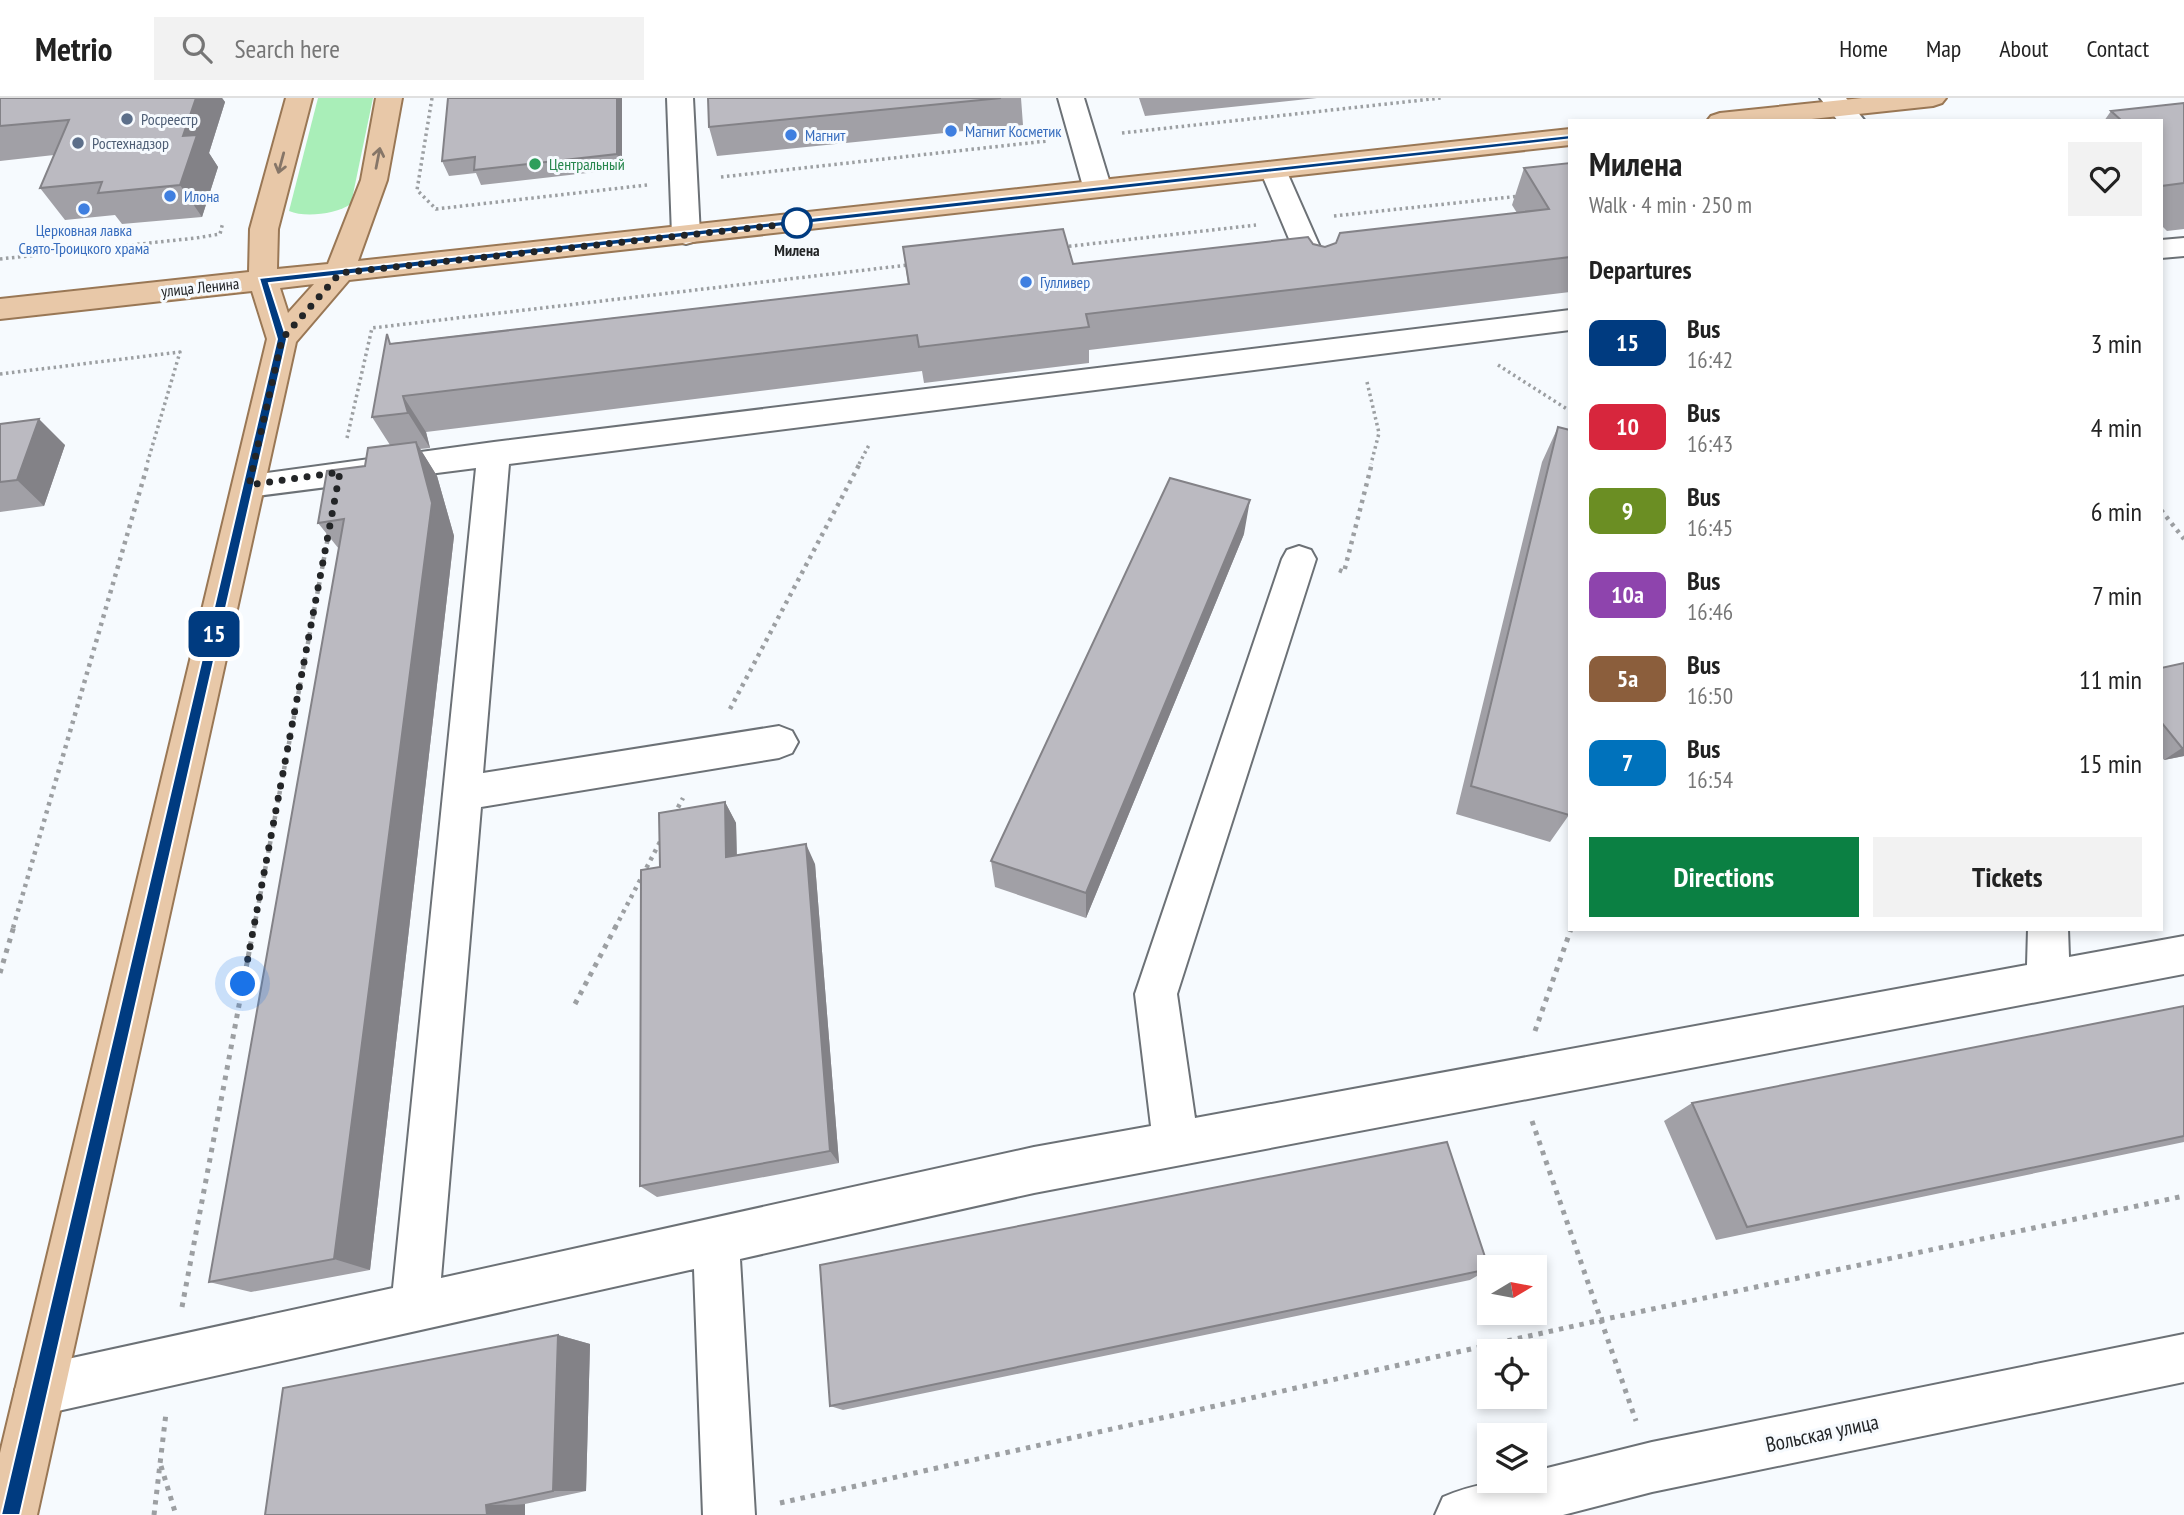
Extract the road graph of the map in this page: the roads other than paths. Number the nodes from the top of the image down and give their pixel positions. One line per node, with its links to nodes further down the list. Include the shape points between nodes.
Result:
1 (299, 98): 16 (main road, one-way to 16, via 267,216)
2 (389, 98): 15 (main road, one-way to 2, via 374,180)
3 (680, 98): 11 (street)
4 (1071, 98): 10 (street)
5 (1933, 98): 6 (main road)
6 (1842, 109): 7 (main road)
7 (1740, 119)
8 (1568, 137): 9 (main road, улица Ленина)
9 (1273, 170): 10 (main road, улица Ленина); 14 (street)
10 (1098, 190): 11 (main road, улица Ленина)
11 (686, 235): 15 (main road, улица Ленина)
12 (2184, 247): 13 (street)
13 (2163, 249)
14 (1317, 272)
15 (340, 273): 16 (main road, улица Ленина); 19 (main road)
16 (263, 280): 17 (main road, улица Ленина); 19 (main road)
17 (0, 309)
18 (1568, 320): 20 (street, via 1465,333 1343,334 890,403)
19 (282, 339): 21 (main road)
20 (494, 453): 21 (street); 24 (street)
21 (249, 485): 32 (main road)
22 (1298, 559): 28 (street, via 1156,994)
23 (779, 742): 24 (street)
24 (463, 793): 30 (street)
25 (2048, 931): 27 (street)
26 (2184, 955): 27 (street)
27 (2048, 980): 28 (street)
28 (1176, 1143): 29 (street)
29 (716, 1241): 30 (street); 34 (street)
30 (415, 1308): 32 (street)
31 (2184, 1358): 35 (street, Вольская улица, via 1652,1468)
32 (40, 1390): 33 (main road)
33 (10, 1515)
34 (729, 1515)
35 (1461, 1515)

